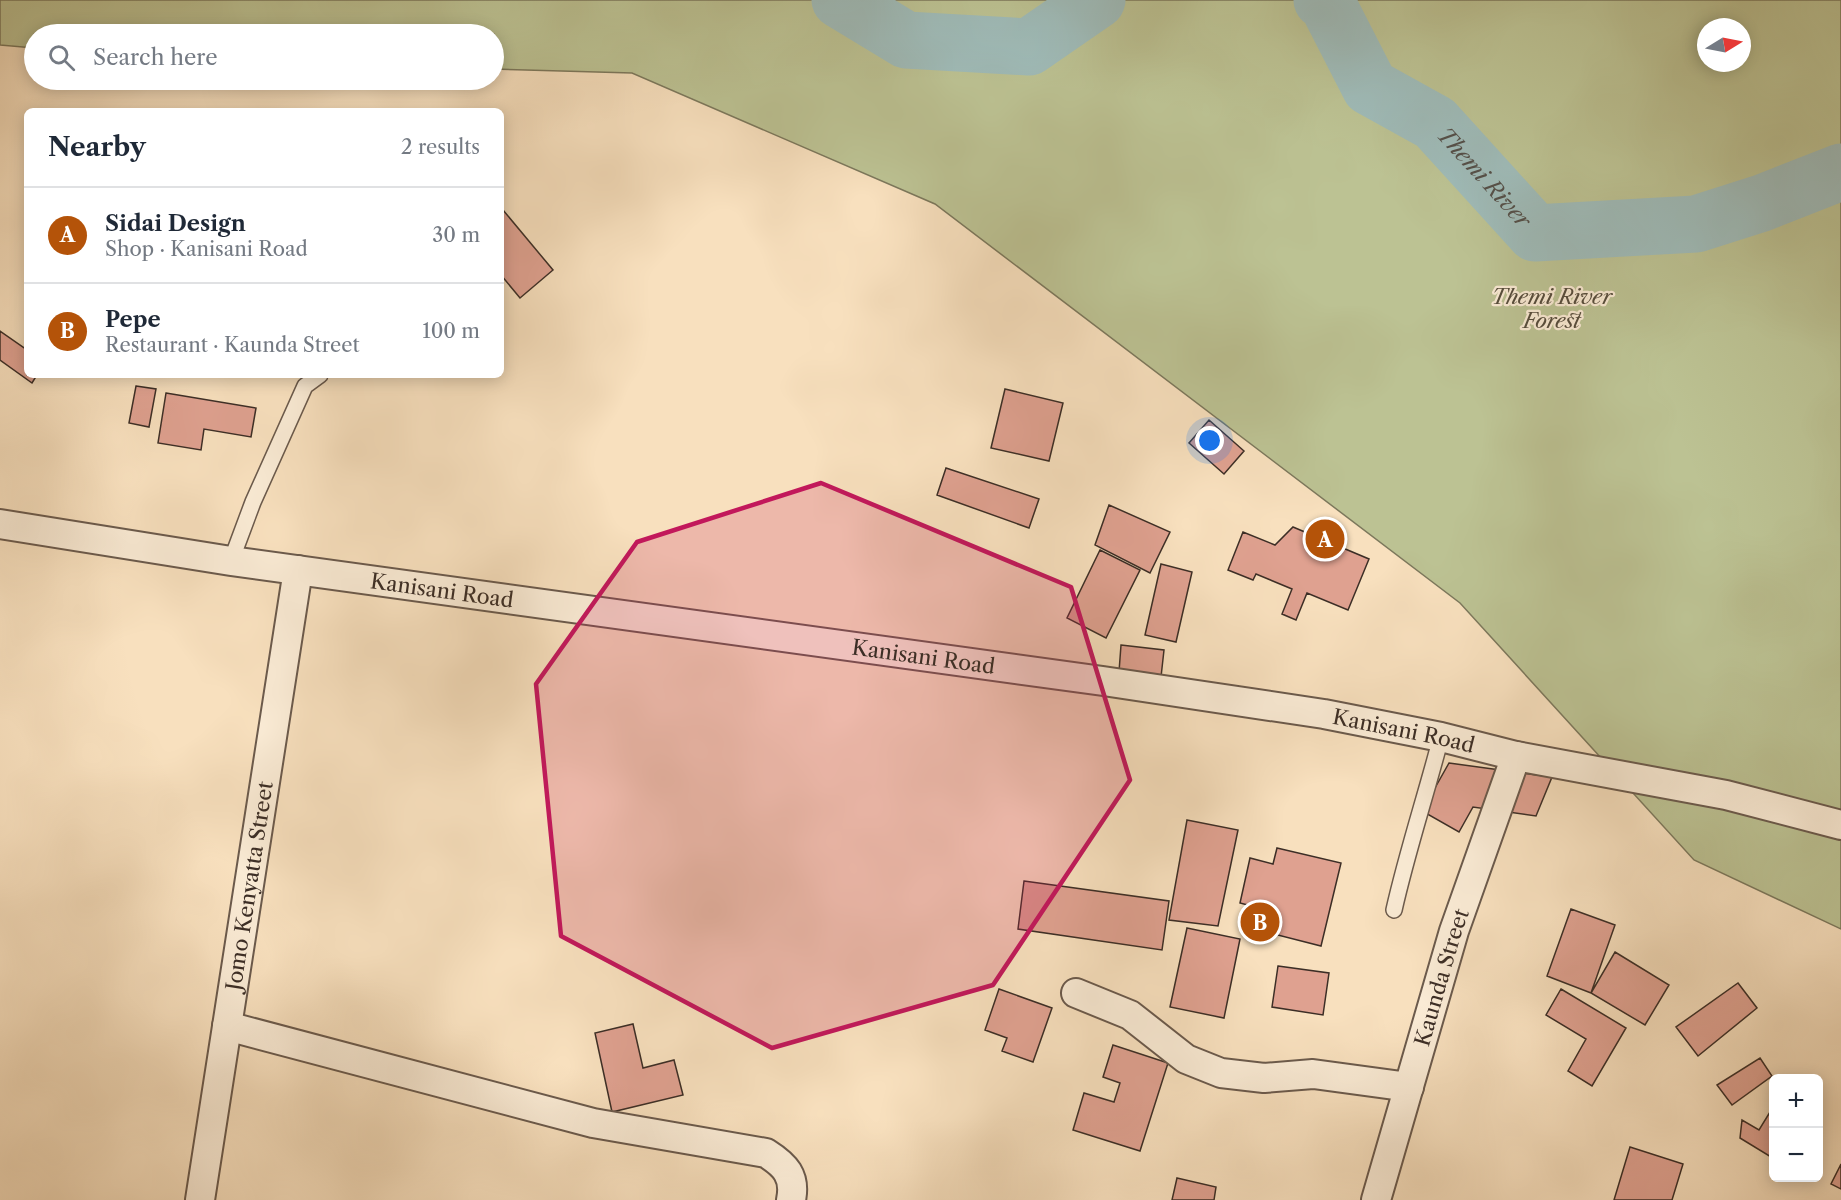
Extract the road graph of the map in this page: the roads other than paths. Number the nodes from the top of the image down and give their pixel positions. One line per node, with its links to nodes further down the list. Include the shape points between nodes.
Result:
1 (316, 378): 3 (lane, via 305,386)
2 (0, 524): 3 (street, Kanisani Road)
3 (231, 561): 4 (street, Kanisani Road)
4 (298, 570): 5 (street, Kanisani Road, via 1103,681 1324,714); 10 (street, Jomo Kenyatta Street)
5 (1441, 737): 6 (street, Kanisani Road); 8 (lane)
6 (1516, 756): 7 (street, Kanisani Road, via 1726,795); 11 (street, Kaunda Street, via 1454,932)
7 (1841, 825)
8 (1394, 910)
9 (1076, 993): 11 (street, via 1130,1015 1186,1059 1221,1073 1264,1078 1313,1074)
10 (227, 1026): 12 (street, Jomo Kenyatta Street); 13 (street, via 593,1124 766,1153 783,1163 790,1176)
11 (1409, 1087): 14 (street, Kaunda Street)
12 (200, 1200)
13 (791, 1200)
14 (1376, 1200)

